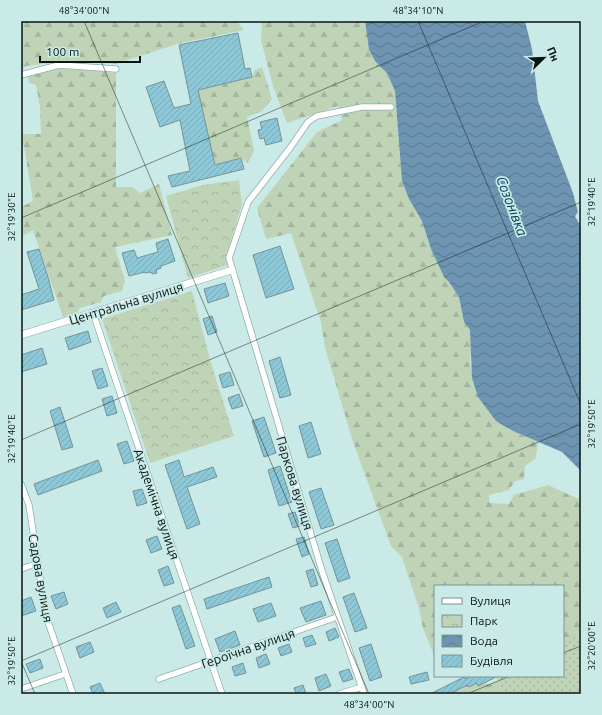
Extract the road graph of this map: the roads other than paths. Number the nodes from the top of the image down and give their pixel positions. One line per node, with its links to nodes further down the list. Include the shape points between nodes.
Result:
1 (116, 70): 2 (street, via 59,65)
2 (21, 75)
3 (391, 107): 4 (street, Паркова вулиця, via 362,107 317,116 308,122 248,202 229,258)
4 (232, 270): 5 (street, Центральна вулиця); 10 (street, Паркова вулиця)
5 (93, 313): 6 (street, Центральна вулиця); 11 (street, Академічна вулиця)
6 (21, 335)
7 (21, 484): 8 (street, Садова вулиця, via 29,505)
8 (38, 564): 9 (street); 12 (street, Садова вулиця, via 46,616)
9 (21, 569)
10 (337, 617): 11 (street, Героїчна вулиця); 14 (street, Паркова вулиця)
11 (211, 661): 13 (street, Героїчна вулиця); 17 (street, Академічна вулиця)
12 (65, 674): 15 (street); 16 (street, Садова вулиця)
13 (159, 678)
14 (362, 687): 18 (street); 19 (street, Паркова вулиця)
15 (21, 690)
16 (73, 694)
17 (222, 694)
18 (339, 694)
19 (364, 694)

